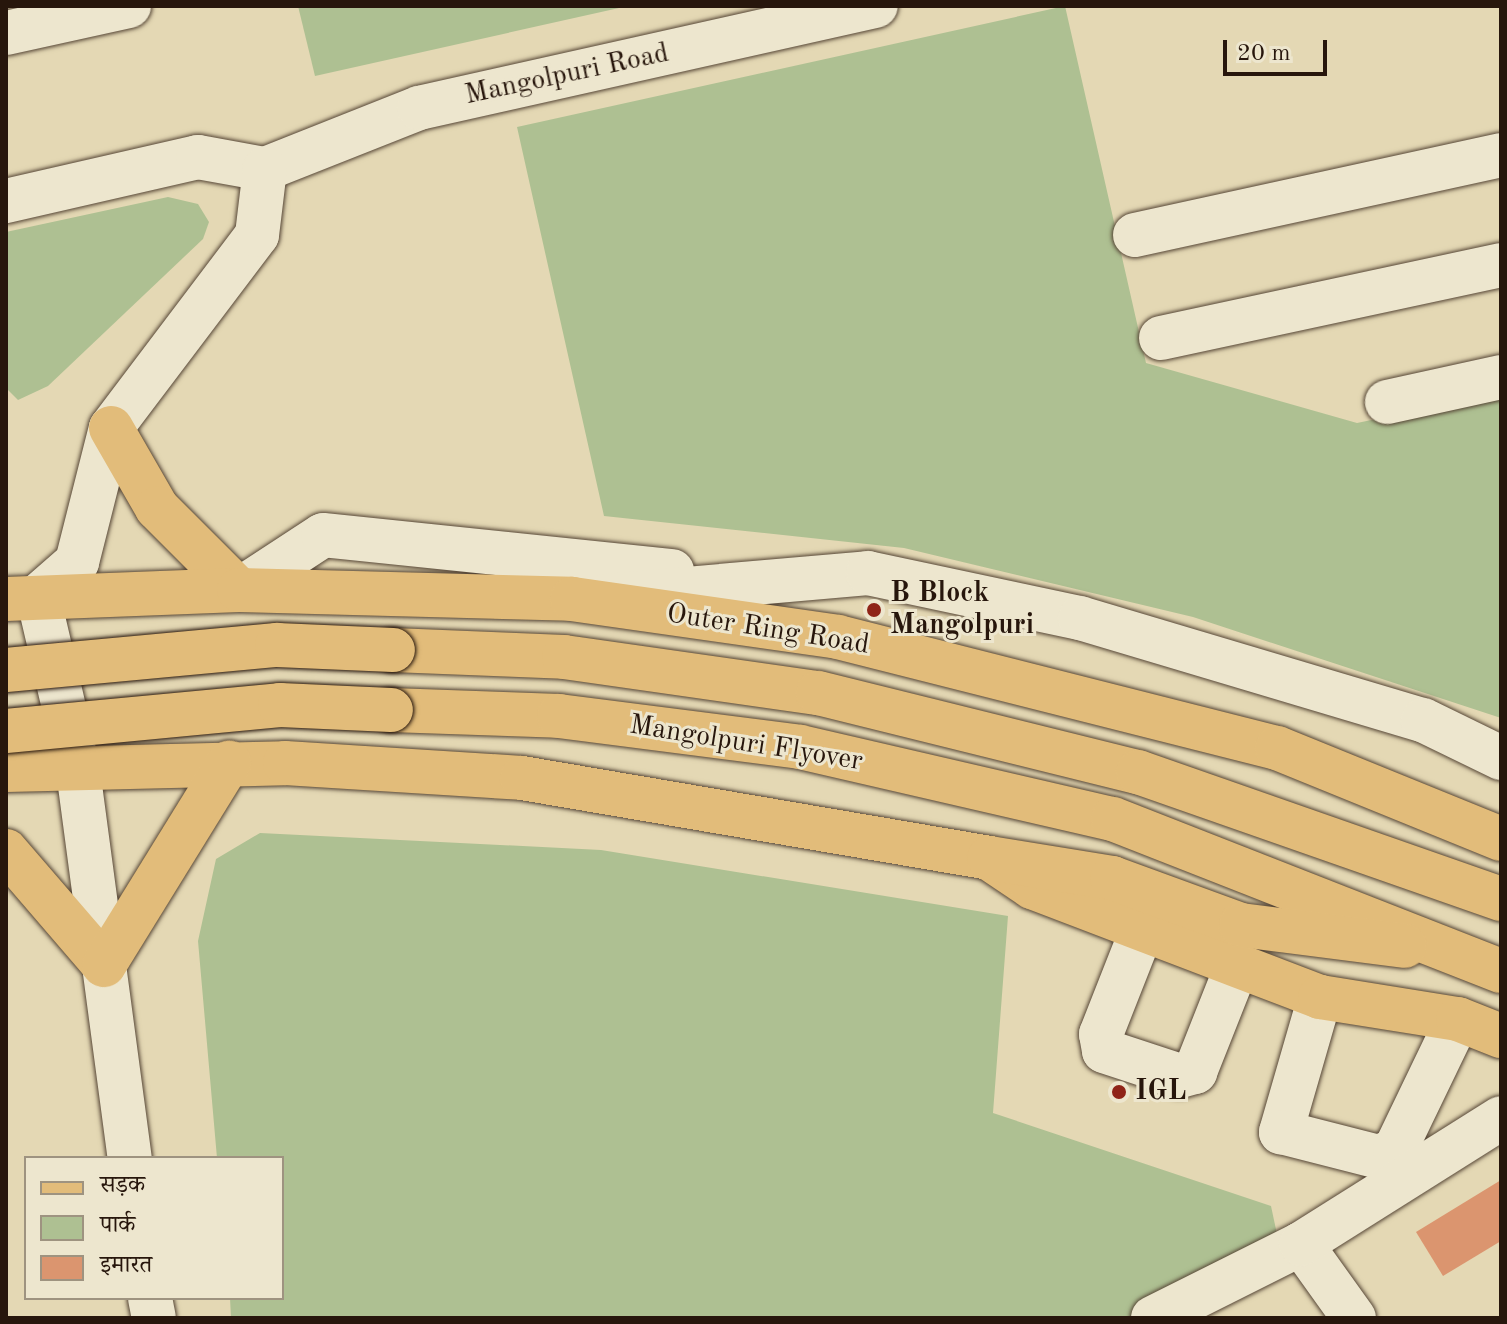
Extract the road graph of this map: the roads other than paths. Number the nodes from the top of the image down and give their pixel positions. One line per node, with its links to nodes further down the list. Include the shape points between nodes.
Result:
1 (876, 6): 5 (street, Mangolpuri Road, via 419,108)
2 (103, 9): 3 (street)
3 (6, 33)
4 (1501, 155): 7 (street)
5 (265, 169): 6 (street, via 198,157); 12 (street, via 257,235)
6 (6, 201)
7 (1135, 235)
8 (1501, 265): 9 (street)
9 (1161, 338)
10 (1501, 377): 11 (street)
11 (1387, 402)
12 (111, 428): 14 (street, via 77,562); 15 (main road, via 157,508)
13 (774, 581): 15 (street, via 323,535); 16 (street); 19 (street, via 868,573 1080,618 1423,720)
14 (17, 590): 15 (main road, Outer Ring Road); 20 (street)
15 (239, 590): 16 (main road, Outer Ring Road)
16 (572, 599): 23 (main road, Outer Ring Road, via 838,637 1277,748)
17 (6, 670): 27 (main road, Mangolpuri Flyover, bridge, via 277,645 564,657 833,697 1138,772)
18 (6, 731): 30 (main road, Mangolpuri Flyover, bridge, via 280,705 559,716 800,747 1113,819)
19 (1501, 758)
20 (77, 763): 21 (main road); 22 (main road); 31 (street)
21 (229, 763): 25 (main road, via 522,778); 31 (main road)
22 (6, 770)
23 (1501, 839)
24 (6, 851): 31 (main road)
25 (989, 858): 29 (main road, via 1032,887); 30 (main road, via 1112,878 1241,925)
26 (1501, 863): 27 (main road)
27 (1436, 873): 28 (main road, Mangolpuri Flyover)
28 (1501, 899)
29 (1142, 930): 32 (main road); 32 (street, via 1101,1034 1104,1051 1180,1076 1195,1072)
30 (1459, 953): 33 (main road, Mangolpuri Flyover)
31 (104, 965): 38 (street)
32 (1237, 966): 34 (main road)
33 (1501, 971)
34 (1320, 997): 35 (main road); 35 (street, via 1281,1132 1379,1157 1395,1150)
35 (1458, 1019): 36 (main road)
36 (1501, 1036)
37 (1501, 1118): 39 (street)
38 (130, 1156)
39 (1301, 1244): 40 (street); 41 (street)
40 (1153, 1318)
41 (1354, 1318)

